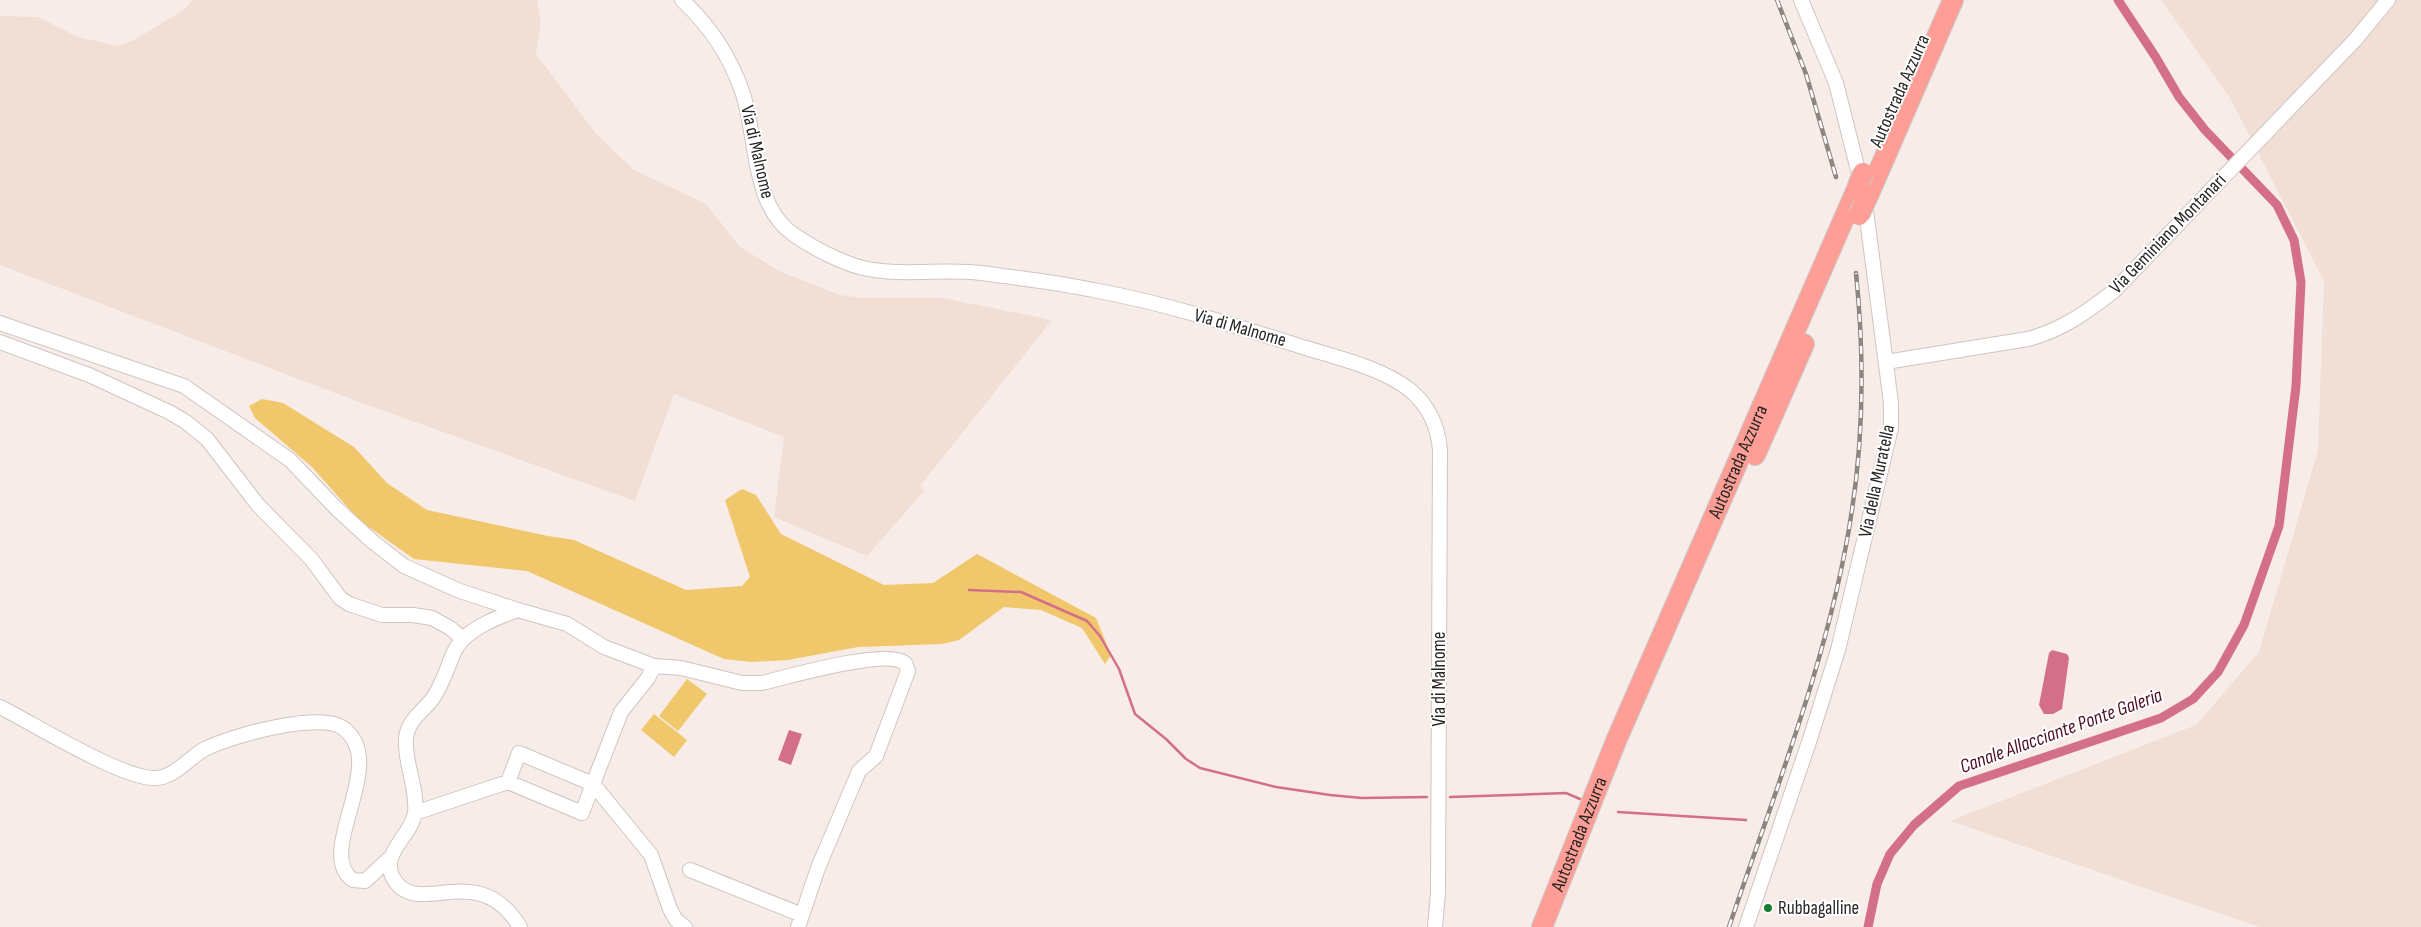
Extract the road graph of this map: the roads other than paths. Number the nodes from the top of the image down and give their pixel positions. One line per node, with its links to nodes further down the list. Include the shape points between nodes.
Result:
1 (682, 0): 22 (street, Via di Malnome, via 716,40 734,71 748,112 768,203 783,226 802,240 864,268 987,274 1093,290 1209,318 1361,365 1407,388 1426,408 1436,428 1440,450 1438,884)
2 (1801, 0): 9 (street, Via della Muratella, via 1836,83 1855,153)
3 (1940, 0): 6 (highway, Autostrada Azzurra)
4 (1953, 0): 6 (highway, Autostrada Azzurra)
5 (2388, 0): 9 (street, Via Geminiano Montanari, via 2356,40 2114,291 2078,319 2028,339)
6 (1862, 187): 23 (highway, Autostrada Azzurra, via 1616,741); 24 (highway, Autostrada Azzurra, bridge, via 1860,215 1629,743)
7 (0, 324): 10 (street, via 184,386 290,460 336,508 404,566 443,584)
8 (0, 342): 11 (street, via 89,375 186,422 207,439 258,505 312,560 343,601 382,616 432,618)
9 (1886, 362): 25 (street, Via della Muratella, via 1891,428 1838,650)
10 (518, 610): 11 (street); 12 (street, via 567,624 604,647)
11 (463, 639): 16 (street, via 435,696 408,728 406,744)
12 (654, 666): 15 (street, via 621,712); 19 (street, via 681,668 749,684 864,660 900,660 908,666 876,756 859,771)
13 (0, 707): 17 (street, via 104,761 136,775 156,778 170,774 210,746 268,728 322,722 338,725 354,741 360,765 343,837 345,870 353,880 365,881)
14 (508, 782): 15 (street, via 520,753); 15 (street, via 582,813); 16 (street)
15 (594, 784): 21 (street, via 650,853 670,909)
16 (415, 813): 17 (street)
17 (391, 857): 20 (street, via 392,876 403,890 421,896 458,890 475,892 502,905)
18 (690, 870): 19 (street)
19 (800, 921)
20 (520, 927)
21 (685, 927)
22 (1435, 927)
23 (1542, 927)
24 (1557, 927)
25 (1746, 927)

